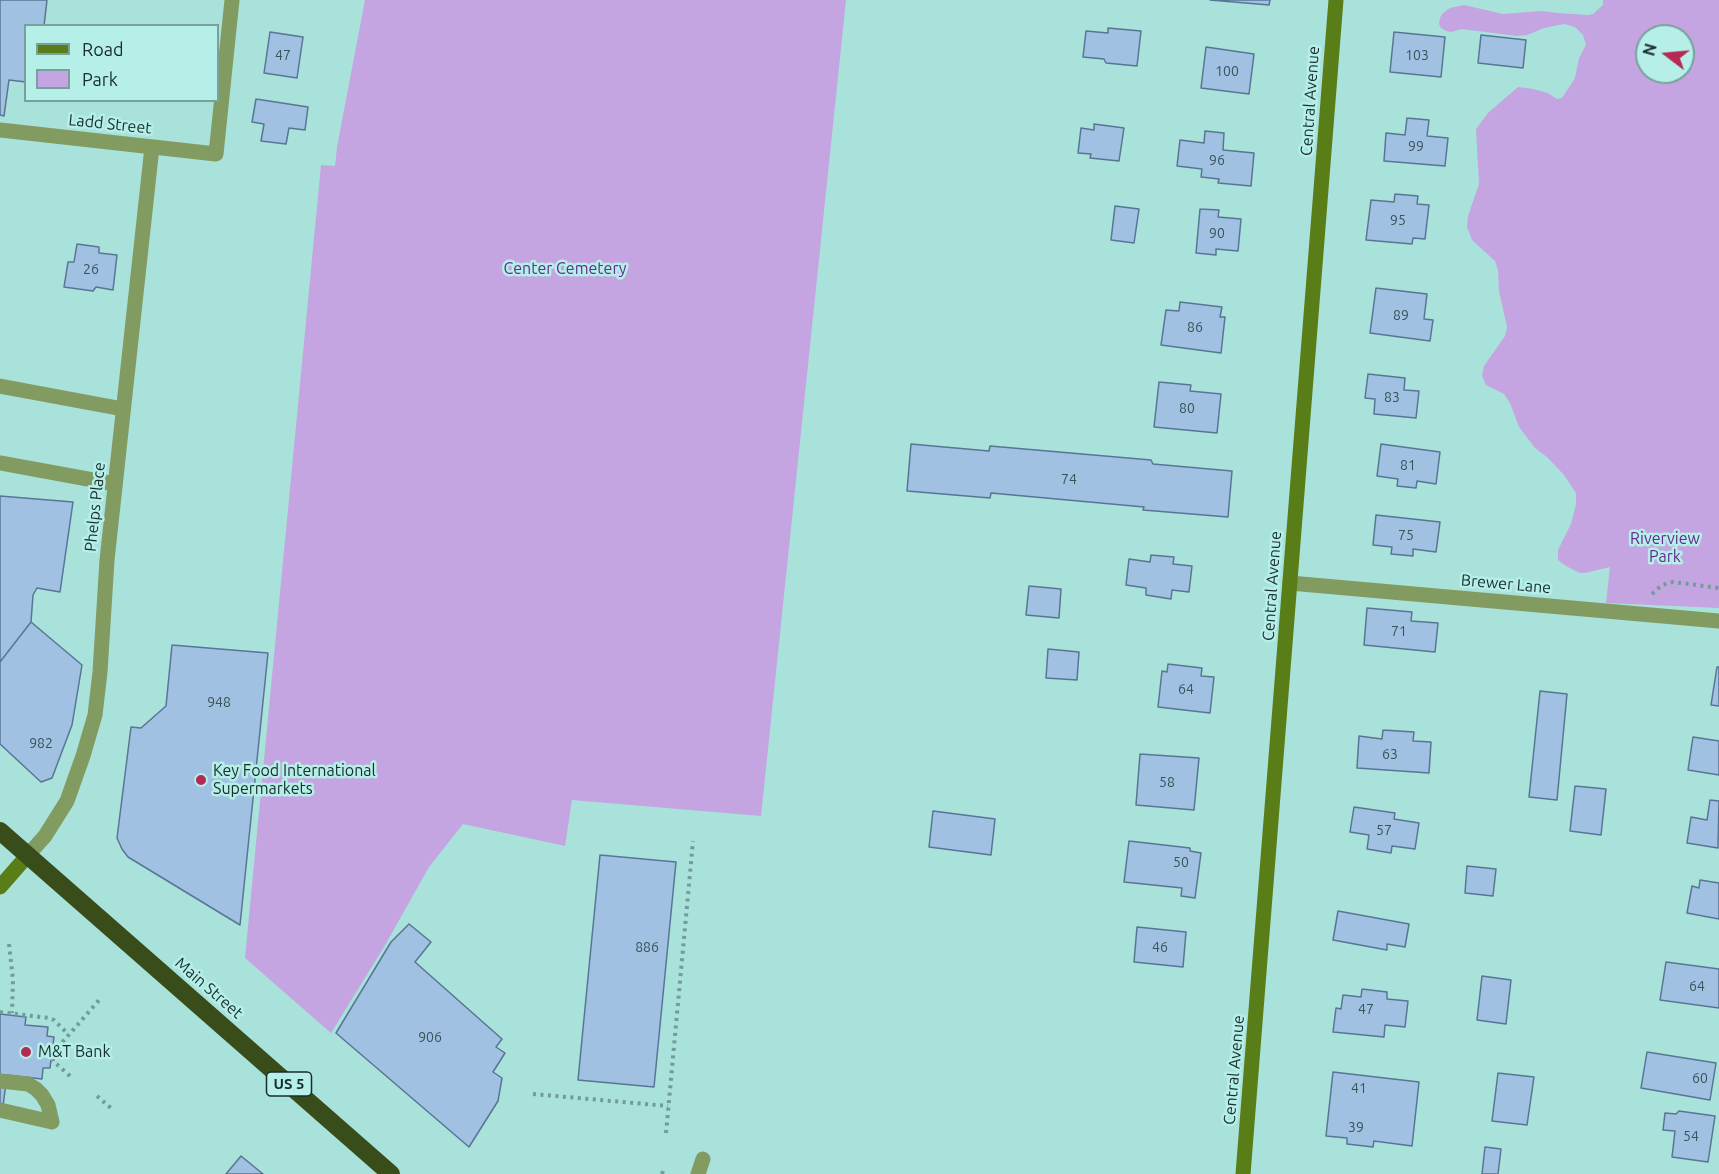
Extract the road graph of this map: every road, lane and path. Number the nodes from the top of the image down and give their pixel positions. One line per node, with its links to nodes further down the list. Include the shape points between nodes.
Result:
1 (232, 0): 4 (street, Ladd Street, via 216,154)
2 (1336, 0): 9 (street, Central Avenue)
3 (0, 130): 4 (street, Ladd Street)
4 (152, 147): 6 (street, Phelps Place)
5 (0, 386): 6 (street)
6 (123, 409): 8 (street, Phelps Place)
7 (0, 464): 8 (street)
8 (115, 484): 15 (street, Phelps Place, via 92,728 67,801)
9 (1290, 583): 11 (street, Brewer Lane); 33 (street, Central Avenue)
10 (1719, 588): 11 (path, via 1666,584)
11 (1636, 614): 12 (street, Brewer Lane)
12 (1719, 621)
13 (0, 831): 15 (highway, Main Street / US 5)
14 (693, 841): 26 (path)
15 (28, 855): 16 (street); 31 (highway, Main Street / US 5)
16 (0, 887)
17 (9, 944): 20 (path)
18 (100, 999): 21 (path)
19 (0, 1012): 20 (path)
20 (12, 1013): 21 (path, via 49,1018)
21 (68, 1034): 22 (path, via 52,1058)
22 (70, 1076)
23 (0, 1081): 28 (street, via 28,1084 36,1089 48,1105 52,1122)
24 (533, 1094): 26 (path)
25 (98, 1096): 27 (path)
26 (668, 1106): 29 (path)
27 (112, 1109)
28 (0, 1110)
29 (666, 1132)
30 (703, 1159): 32 (street)
31 (391, 1174)
32 (698, 1174)
33 (1244, 1174)

